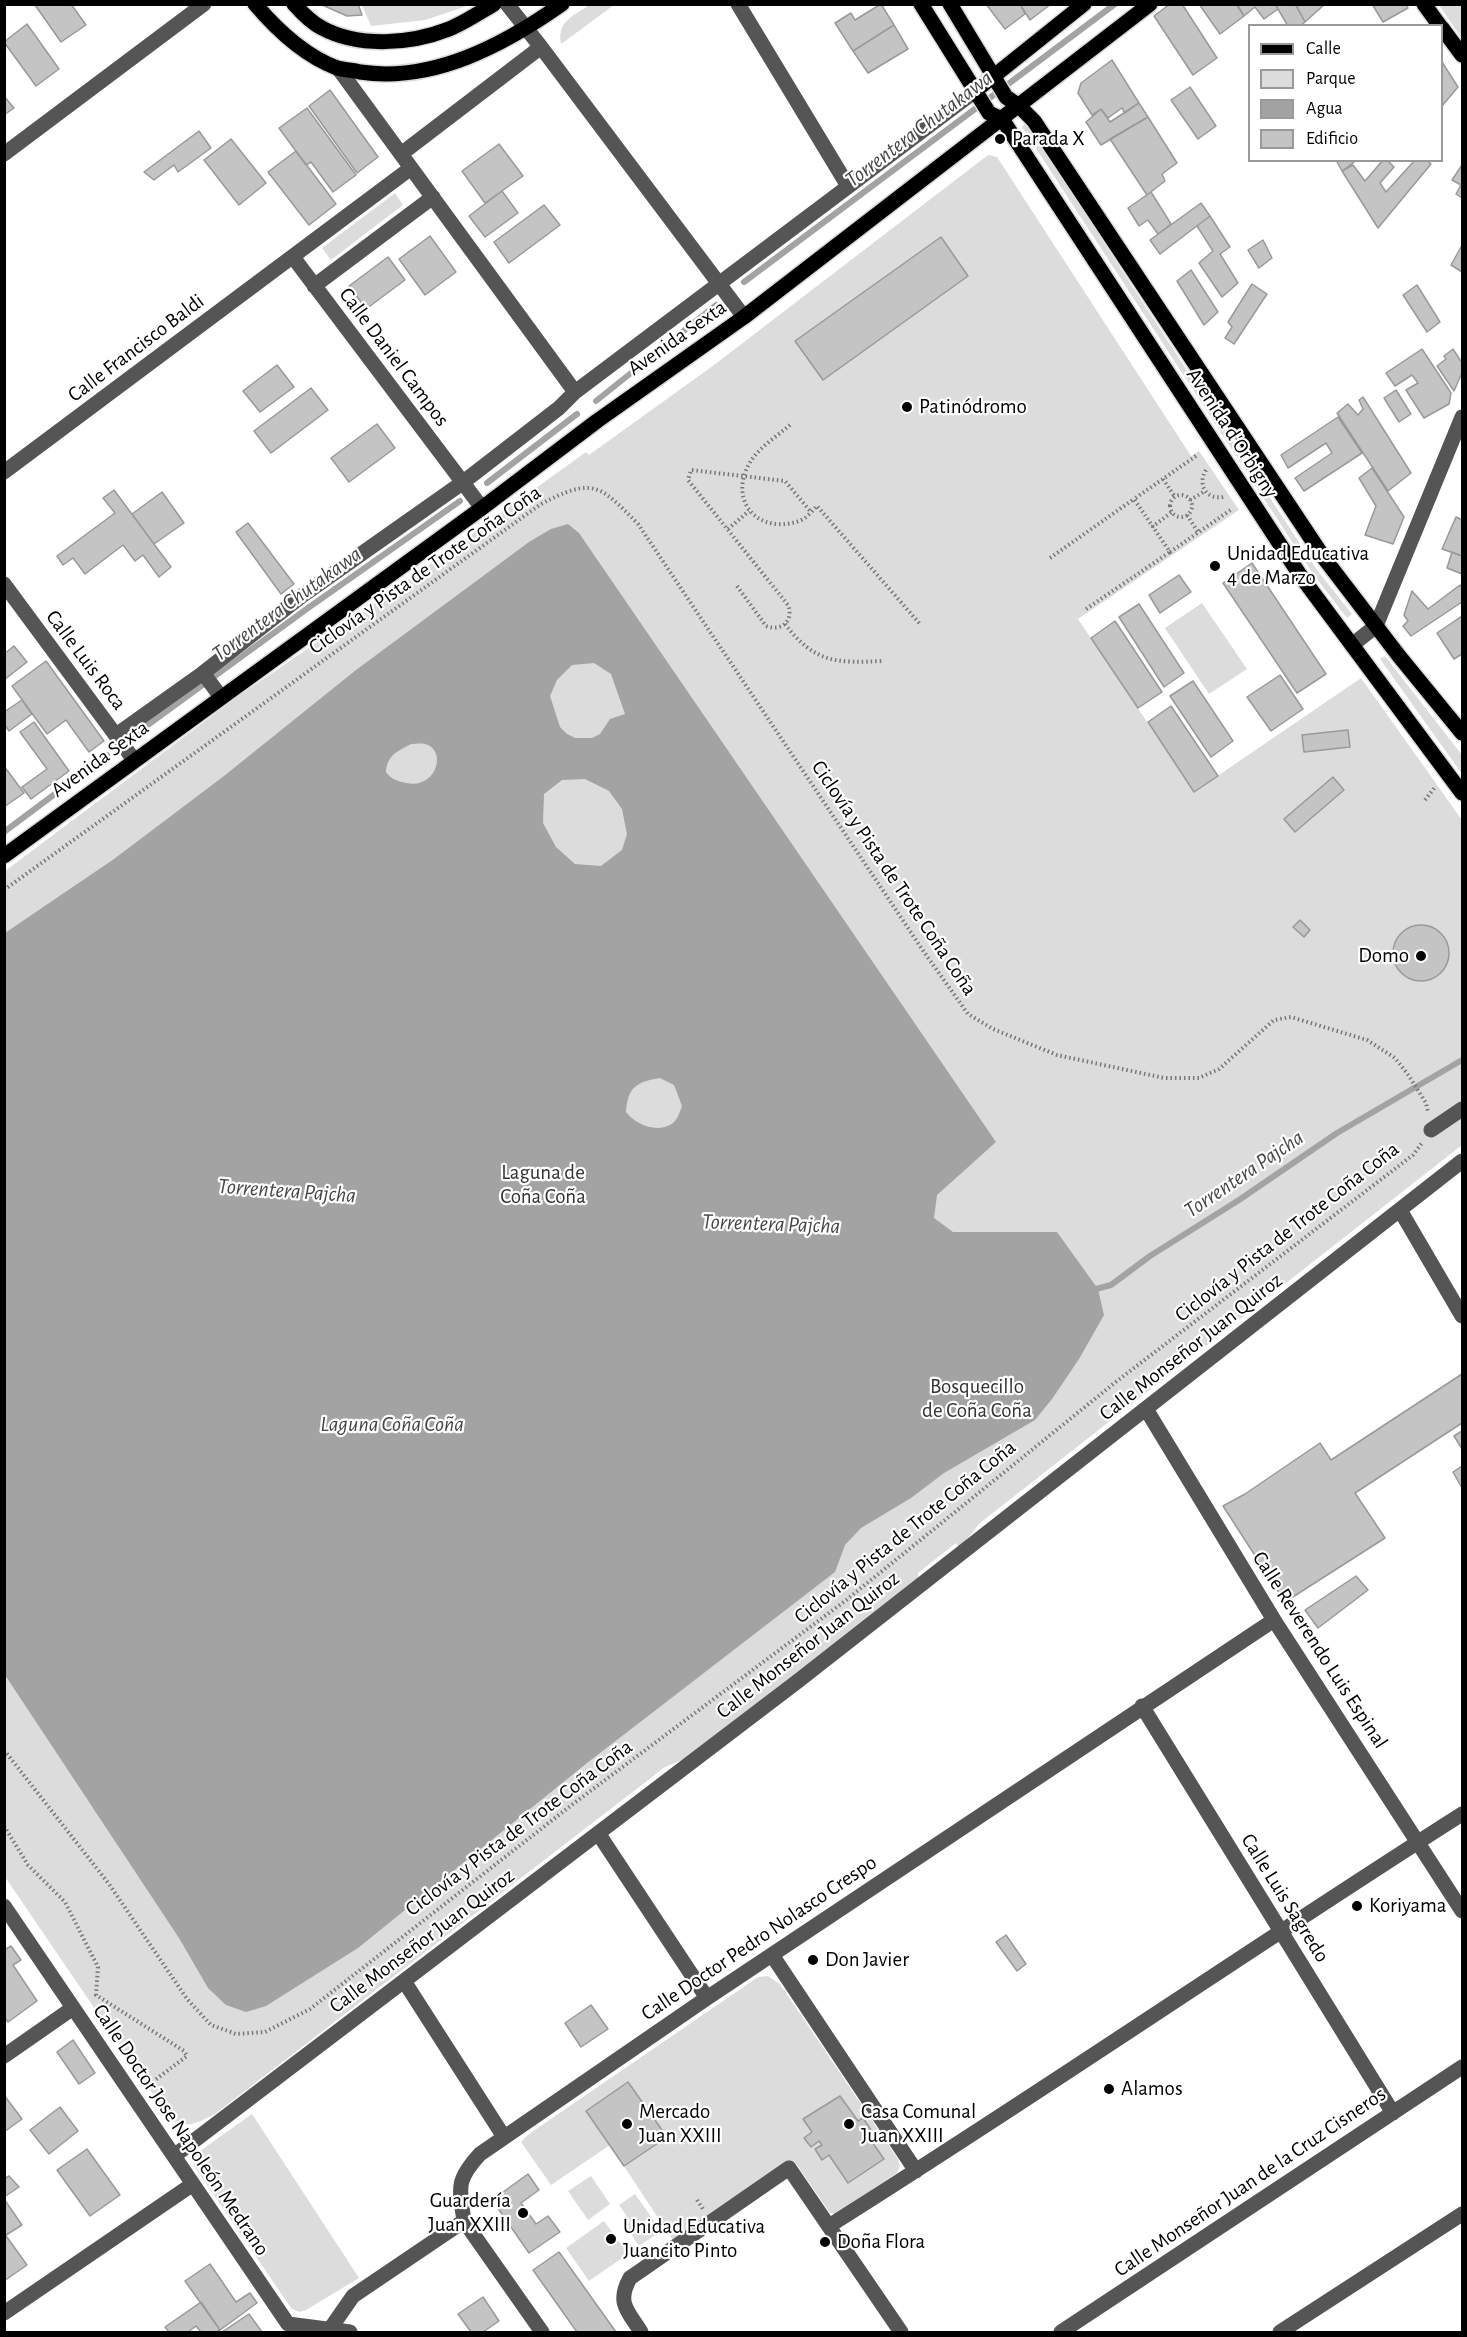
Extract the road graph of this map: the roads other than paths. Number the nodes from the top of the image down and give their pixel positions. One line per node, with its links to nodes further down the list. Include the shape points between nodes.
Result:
1 (204, 4): 23 (street)
2 (255, 4): 18 (main road, via 302,50)
3 (294, 4): 4 (main road, via 321,28 374,41 411,39 449,29)
4 (494, 4)
5 (507, 4): 14 (street)
6 (562, 4): 14 (main road)
7 (738, 4): 26 (street)
8 (921, 4): 20 (main road, Avenida d'Orbigny)
9 (950, 4): 19 (main road, Avenida d'Orbigny)
10 (1084, 4): 19 (main road, Avenida Sexta)
11 (1150, 4): 21 (main road, Avenida Sexta)
12 (1424, 4): 13 (main road)
13 (1439, 24)
14 (526, 30): 16 (street); 18 (main road, via 483,50 398,75)
15 (1443, 30): 17 (main road)
16 (541, 47): 24 (street); 30 (street)
17 (1462, 56)
18 (338, 68): 24 (street)
19 (994, 78): 20 (main road, Avenida Sexta); 21 (main road, Avenida d'Orbigny)
20 (975, 93): 22 (main road, Avenida d'Orbigny); 26 (street, Avenida Sexta)
21 (1013, 101): 22 (main road, Avenida Sexta); 37 (main road, Avenida d'Orbigny, via 1034,121 1324,558)
22 (995, 116): 31 (main road, Avenida Sexta); 38 (main road, Avenida d'Orbigny, via 1300,575)
23 (4, 154)
24 (401, 154): 25 (street)
25 (411, 168): 27 (street); 28 (street, Calle Francisco Baldi)
26 (848, 186): 30 (street, Avenida Sexta)
27 (433, 197): 29 (street); 32 (street)
28 (293, 258): 29 (street, Calle Daniel Campos); 34 (street, Calle Francisco Baldi)
29 (314, 286): 35 (street, Calle Daniel Campos)
30 (725, 291): 31 (street); 32 (street, Avenida Sexta)
31 (744, 317): 35 (main road, Avenida Sexta, via 597,421)
32 (575, 392): 35 (street, Avenida Sexta)
33 (1462, 417): 37 (street)
34 (4, 472)
35 (471, 495): 39 (main road, Avenida Sexta); 39 (street, Avenida Sexta, via 303,595)
36 (4, 584): 41 (street, Calle Luis Roca)
37 (1376, 626): 38 (street); 40 (main road, Avenida d'Orbigny)
38 (1353, 645): 43 (main road, Avenida d'Orbigny)
39 (210, 683): 41 (street, Avenida Sexta); 42 (main road, Avenida Sexta)
40 (1462, 733)
41 (116, 735): 42 (street, Calle Luis Roca)
42 (134, 760): 44 (main road, Avenida Sexta)
43 (1462, 793)
44 (4, 856)
45 (1462, 1109): 46 (street)
46 (1431, 1130)
47 (1462, 1161): 48 (street, Calle Monseñor Juan Quiroz)
48 (1400, 1210): 49 (street); 50 (street, Calle Monseñor Juan Quiroz)
49 (1462, 1316)
50 (1146, 1409): 51 (street, Calle Reverendo Luis Espinal); 54 (street, Calle Monseñor Juan Quiroz)
51 (1274, 1620): 52 (street, Calle Doctor Pedro Nolasco Crespo); 55 (street, Calle Reverendo Luis Espinal)
52 (1142, 1706): 58 (street, Calle Luis Sagredo); 59 (street, Calle Doctor Pedro Nolasco Crespo)
53 (1462, 1814): 55 (street)
54 (598, 1833): 60 (street, Calle Monseñor Juan Quiroz); 61 (street)
55 (1419, 1842): 57 (street, Calle Reverendo Luis Espinal); 58 (street)
56 (4, 1906): 62 (street, Calle Doctor Jose Napoleón Medrano)
57 (1462, 1911)
58 (1281, 1930): 65 (street, Calle Luis Sagredo); 68 (street)
59 (772, 1955): 61 (street, Calle Doctor Pedro Nolasco Crespo); 68 (street)
60 (404, 1981): 66 (street); 67 (street, Calle Monseñor Juan Quiroz)
61 (707, 1998): 66 (street, Calle Doctor Pedro Nolasco Crespo)
62 (73, 2008): 63 (street); 67 (street, Calle Doctor Jose Napoleón Medrano)
63 (4, 2056)
64 (1462, 2067): 65 (street, Calle Monseñor Juan de la Cruz Cisneros)
65 (1393, 2113): 79 (street, Calle Monseñor Juan de la Cruz Cisneros)
66 (504, 2137): 71 (street, Calle Doctor Pedro Nolasco Crespo, via 465,2170 460,2196)
67 (174, 2156): 69 (street, Calle Doctor Jose Napoleón Medrano)
68 (916, 2170): 72 (street)
69 (193, 2184): 73 (street); 74 (street, Calle Doctor Jose Napoleón Medrano, via 288,2324)
70 (1462, 2214): 80 (street)
71 (464, 2221): 74 (street, via 353,2296); 76 (street)
72 (829, 2226): 77 (street, via 789,2168 630,2278 622,2302); 78 (street)
73 (4, 2313)
74 (330, 2331): 75 (street, Calle Doctor Jose Napoleón Medrano)
75 (351, 2332)
76 (542, 2332)
77 (641, 2332)
78 (901, 2332)
79 (1061, 2332)
80 (1280, 2332)

